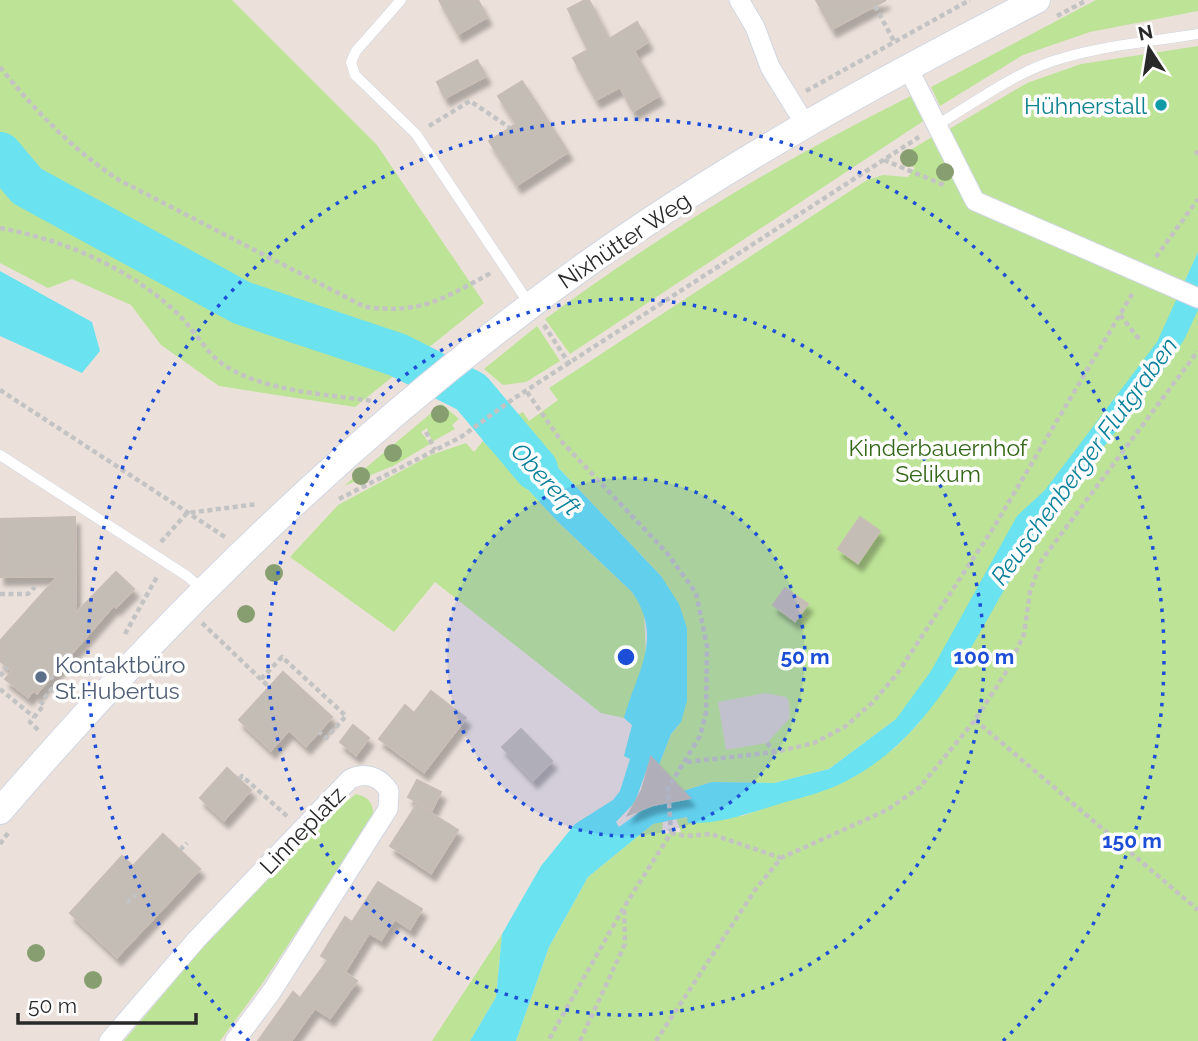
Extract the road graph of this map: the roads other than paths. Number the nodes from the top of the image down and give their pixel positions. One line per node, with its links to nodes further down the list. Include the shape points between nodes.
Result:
1 (401, 0): 9 (lane, via 351,62 364,85 416,134)
2 (739, 0): 6 (street, via 770,68)
3 (1037, 0): 5 (main road, Nixhütter Weg)
4 (1198, 34): 7 (lane, via 1078,53 1047,63)
5 (908, 68): 6 (main road, Nixhütter Weg); 7 (street)
6 (805, 124): 9 (main road, Nixhütter Weg, via 698,190)
7 (937, 125): 8 (street, via 975,201)
8 (1198, 298)
9 (530, 305): 11 (main road, Nixhütter Weg, via 403,406)
10 (0, 455): 11 (lane)
11 (202, 589): 12 (main road, Nixhütter Weg, via 104,691)
12 (0, 811)
13 (108, 1041): 14 (street, Linneplatz, via 197,939 350,779 372,777 388,791 388,809)
14 (235, 1041)

